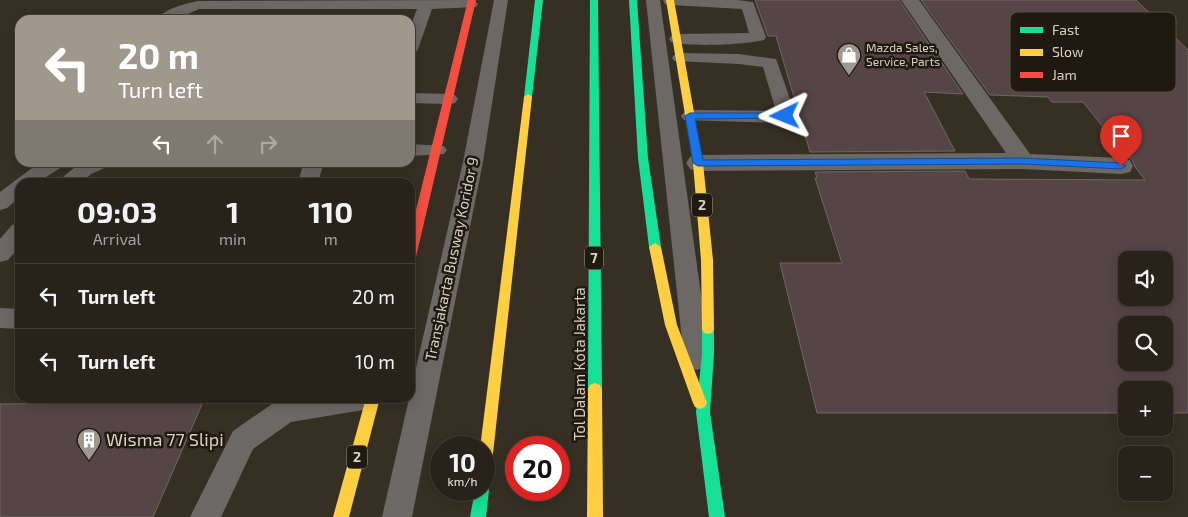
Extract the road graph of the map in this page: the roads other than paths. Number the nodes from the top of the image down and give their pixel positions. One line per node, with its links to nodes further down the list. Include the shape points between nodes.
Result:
1 (501, 0): 39 (lane, Transjakarta Busway Koridor 9, via 474,162)
2 (539, 0): 35 (highway)
3 (594, 0): 41 (highway, Tol Dalam Kota Jakarta / 7)
4 (633, 0): 34 (highway, via 644,172 655,252 669,315)
5 (664, 0): 11 (highway, 2); 11 (lane, via 748,5 758,37); 34 (lane)
6 (910, 0): 18 (street)
7 (471, 2): 8 (lane); 14 (highway)
8 (426, 4): 9 (lane, via 198,5); 10 (lane)
9 (173, 15)
10 (415, 35)
11 (677, 39): 12 (highway, 2)
12 (680, 58): 15 (highway, 2); 15 (lane, via 770,62 786,113 783,116)
13 (415, 98): 14 (lane)
14 (449, 99): 17 (highway)
15 (690, 116): 19 (highway, 2)
16 (415, 150): 17 (lane)
17 (437, 150): 28 (highway)
18 (1023, 161): 19 (street); 20 (street)
19 (698, 163): 34 (highway, 2, via 707,260 708,354)
20 (1121, 166)
21 (48, 167): 23 (lane)
22 (89, 167): 24 (lane)
23 (31, 178)
24 (74, 178)
25 (15, 190): 26 (lane)
26 (0, 202)
27 (15, 236): 29 (lane)
28 (415, 237)
29 (0, 254)
30 (0, 318): 31 (lane)
31 (15, 318)
32 (329, 403): 37 (lane, via 285,411 243,440)
33 (372, 403): 38 (highway, 2)
34 (703, 412): 42 (highway, 2)
35 (488, 436)
36 (480, 501): 40 (highway)
37 (206, 517)
38 (341, 517)
39 (397, 517)
40 (478, 517)
41 (595, 517)
42 (717, 517)

